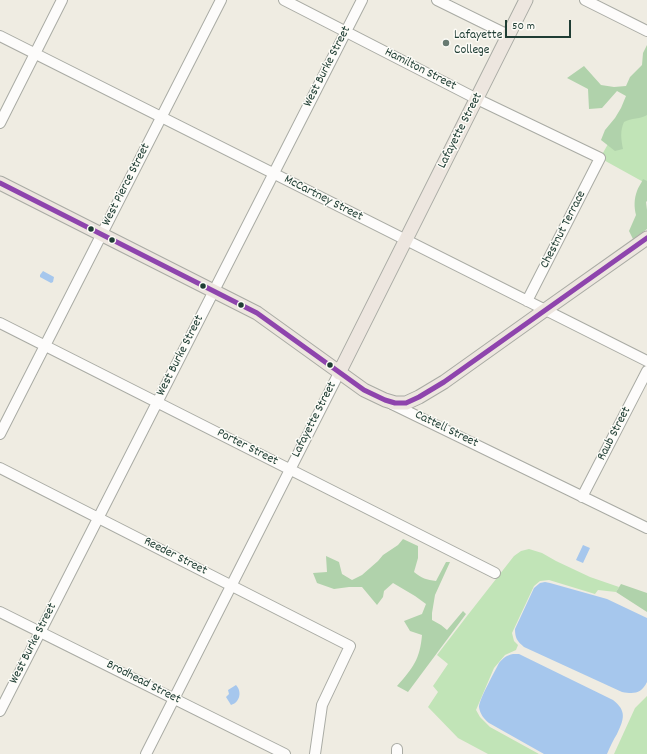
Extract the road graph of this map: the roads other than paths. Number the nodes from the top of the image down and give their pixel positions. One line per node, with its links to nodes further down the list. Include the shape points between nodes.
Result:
1 (62, 0): 12 (street)
2 (221, 0): 14 (street, West Pierce Street)
3 (284, 0): 9 (street, Hamilton Street)
4 (362, 0): 9 (street, West Burke Street)
5 (437, 0): 11 (street)
6 (526, 0): 11 (main road, Lafayette Street)
7 (585, 0): 8 (street)
8 (647, 31)
9 (346, 32): 13 (street, Hamilton Street); 17 (street, West Burke Street)
10 (0, 36): 12 (street, McCartney Street)
11 (508, 36): 13 (main road, Lafayette Street)
12 (35, 54): 14 (street, McCartney Street); 15 (street)
13 (477, 99): 16 (street, Hamilton Street); 20 (main road, Lafayette Street)
14 (161, 117): 17 (street, McCartney Street); 19 (street, West Pierce Street)
15 (0, 123)
16 (600, 158): 23 (street, Chestnut Terrace)
17 (274, 174): 20 (street, McCartney Street); 22 (street, West Burke Street)
18 (0, 183): 19 (main road, Cattell Street)
19 (102, 234): 22 (main road, Cattell Street); 26 (street, West Pierce Street)
20 (406, 240): 23 (street, McCartney Street); 29 (main road, Lafayette Street)
21 (646, 240): 24 (main road)
22 (214, 291): 29 (main road, Cattell Street, via 257,313); 31 (street, West Burke Street)
23 (527, 301): 24 (street, McCartney Street)
24 (545, 310): 27 (street, McCartney Street); 30 (main road, via 419,397 406,403)
25 (0, 323): 26 (street, Porter Street)
26 (45, 345): 31 (street, Porter Street); 32 (street, West Pierce Street)
27 (647, 361)
28 (647, 372): 35 (street, Raub Street)
29 (339, 373): 30 (main road, Cattell Street, via 364,390); 34 (street, Lafayette Street)
30 (385, 400): 35 (street, Cattell Street)
31 (157, 402): 34 (street, Porter Street); 36 (street, West Burke Street)
32 (0, 434)
33 (0, 468): 36 (street, Reeder Street)
34 (290, 469): 38 (street, Porter Street); 39 (street, Lafayette Street)
35 (582, 496): 37 (street, Cattell Street)
36 (98, 518): 39 (street, Reeder Street); 41 (street, West Burke Street)
37 (647, 528)
38 (495, 573)
39 (231, 586): 42 (street, Lafayette Street); 46 (street, Reeder Street, via 350,646 322,705)
40 (0, 612): 41 (street, Brodhead Street)
41 (40, 632): 42 (street, Brodhead Street); 43 (street, West Burke Street)
42 (174, 698): 44 (street, Lafayette Street); 45 (street, Brodhead Street)
43 (0, 711)
44 (146, 754)
45 (285, 754)
46 (315, 754)

